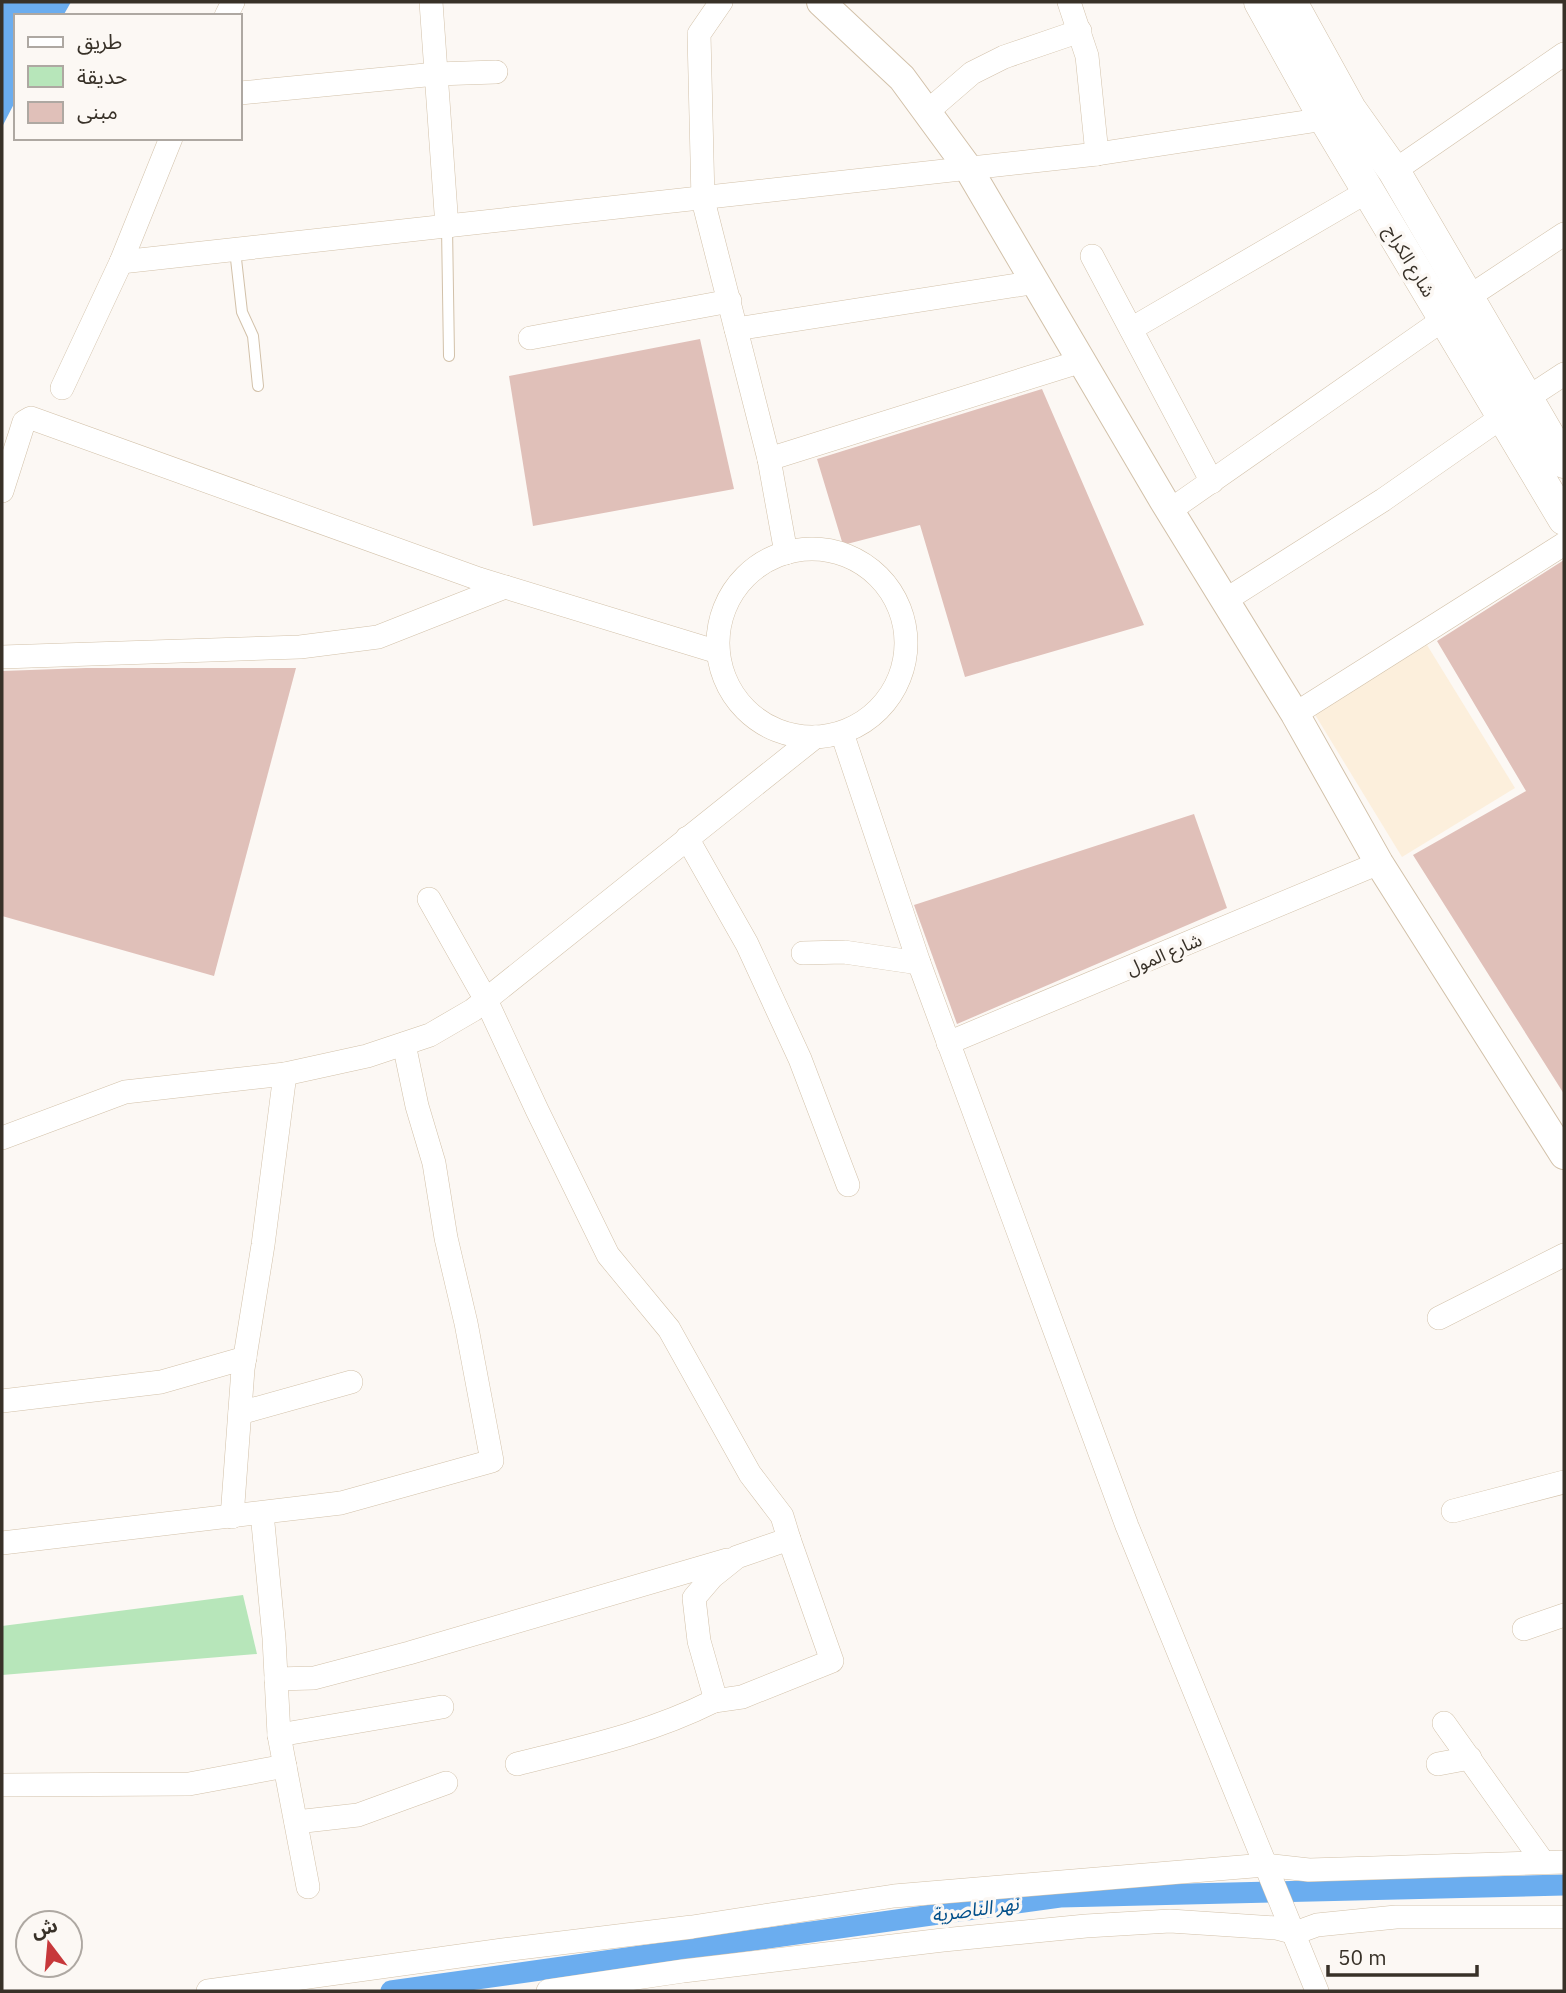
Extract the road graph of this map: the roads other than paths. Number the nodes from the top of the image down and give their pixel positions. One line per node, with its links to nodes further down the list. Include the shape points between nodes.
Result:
1 (431, 2): 10 (street)
2 (721, 2): 19 (street, via 699,34)
3 (821, 2): 12 (street, via 902,78)
4 (1260, 2): 13 (main road, شارع الكراج)
5 (1291, 2): 13 (main road, شارع الكراج)
6 (1076, 4): 7 (street)
7 (1080, 31): 12 (street, via 972,73); 15 (street, via 1091,82)
8 (1564, 54): 17 (street)
9 (496, 72): 10 (street)
10 (436, 74): 11 (street); 20 (street)
11 (242, 93)
12 (928, 111): 16 (street)
13 (1338, 114): 15 (street); 17 (main road, شارع الكراج); 18 (main road, شارع الكراج)
14 (171, 140): 24 (street)
15 (1097, 154): 16 (street)
16 (968, 167): 19 (street); 25 (street)
17 (1394, 171): 27 (main road, شارع الكراج)
18 (1368, 191): 27 (main road, شارع الكراج); 28 (street)
19 (703, 200): 20 (street); 26 (street)
20 (447, 227): 22 (street); 31 (lane)
21 (1564, 233): 27 (street)
22 (235, 250): 24 (street); 34 (lane)
23 (1092, 256): 28 (street)
24 (121, 262): 35 (street)
25 (1037, 282): 29 (street); 32 (street)
26 (730, 301): 29 (street); 30 (street)
27 (1456, 309): 36 (main road, شارع الكراج); 39 (street)
28 (1131, 328): 39 (street)
29 (736, 330): 37 (street)
30 (530, 338)
31 (449, 356)
32 (1082, 361): 37 (street); 41 (street)
33 (1564, 374): 36 (street)
34 (258, 386)
35 (62, 388)
36 (1514, 408): 38 (main road, شارع الكراج); 42 (main road, شارع الكراج); 46 (street)
37 (769, 459): 44 (street)
38 (1564, 463)
39 (1212, 482): 41 (street)
40 (2, 491): 45 (street, via 24,422 31,418)
41 (1169, 511): 46 (street)
42 (1564, 519)
43 (1564, 544): 49 (street)
44 (786, 553): 47 (street, via 762,564 728,601); 50 (street, via 818,549 850,557 877,575 897,600 906,631 901,673 892,693 870,717)
45 (505, 587): 47 (street); 48 (street, via 378,637 300,647)
46 (1224, 601): 49 (street)
47 (718, 652): 51 (street, via 723,675 749,713 769,727)
48 (2, 657)
49 (1295, 714): 53 (street)
50 (842, 733): 51 (street); 56 (street)
51 (815, 737): 52 (street)
52 (687, 838): 57 (street); 63 (street, via 747,944 800,1059)
53 (1378, 863): 58 (street, شارع المول); 62 (street)
54 (429, 899): 57 (street)
55 (803, 953): 56 (street, via 844,952)
56 (919, 963): 58 (street)
57 (486, 1000): 59 (street, via 430,1035); 74 (street, via 608,1255 668,1329 750,1474 782,1516)
58 (948, 1043): 92 (street, via 1127,1526)
59 (404, 1044): 60 (street); 72 (street, via 434,1163 492,1461 341,1503)
60 (285, 1074): 61 (street, via 125,1092); 66 (street)
61 (2, 1138)
62 (1564, 1154)
63 (848, 1185)
64 (1564, 1255): 65 (street)
65 (1439, 1318)
66 (244, 1358): 68 (street, via 161,1382); 69 (street)
67 (351, 1382): 69 (street)
68 (2, 1401)
69 (240, 1413): 73 (street)
70 (1564, 1482): 71 (street)
71 (1453, 1511)
72 (262, 1513): 73 (street); 79 (street)
73 (232, 1517): 75 (street)
74 (789, 1539): 76 (street); 80 (street, via 832,1661 741,1697)
75 (2, 1543)
76 (737, 1557): 79 (street, via 409,1653 314,1678); 80 (street, via 694,1598)
77 (1564, 1615): 78 (street)
78 (1524, 1629)
79 (276, 1679): 83 (street)
80 (714, 1701): 85 (street, via 636,1734)
81 (442, 1707): 83 (street)
82 (1444, 1723): 84 (street)
83 (279, 1735): 87 (street)
84 (1470, 1758): 86 (street); 91 (street)
85 (517, 1764)
86 (1438, 1764)
87 (285, 1766): 89 (street, via 189,1784); 90 (street)
88 (446, 1783): 90 (street, via 358,1815)
89 (2, 1785)
90 (296, 1822): 93 (street)
91 (1553, 1862): 92 (street)
92 (1267, 1870): 95 (street); 96 (street, via 894,1896)
93 (308, 1887)
94 (1564, 1917): 95 (street, via 1396,1917)
95 (1294, 1931): 97 (street, via 1170,1921 1086,1926); 98 (street)
96 (208, 1991)
97 (548, 1991)
98 (1317, 1991)

